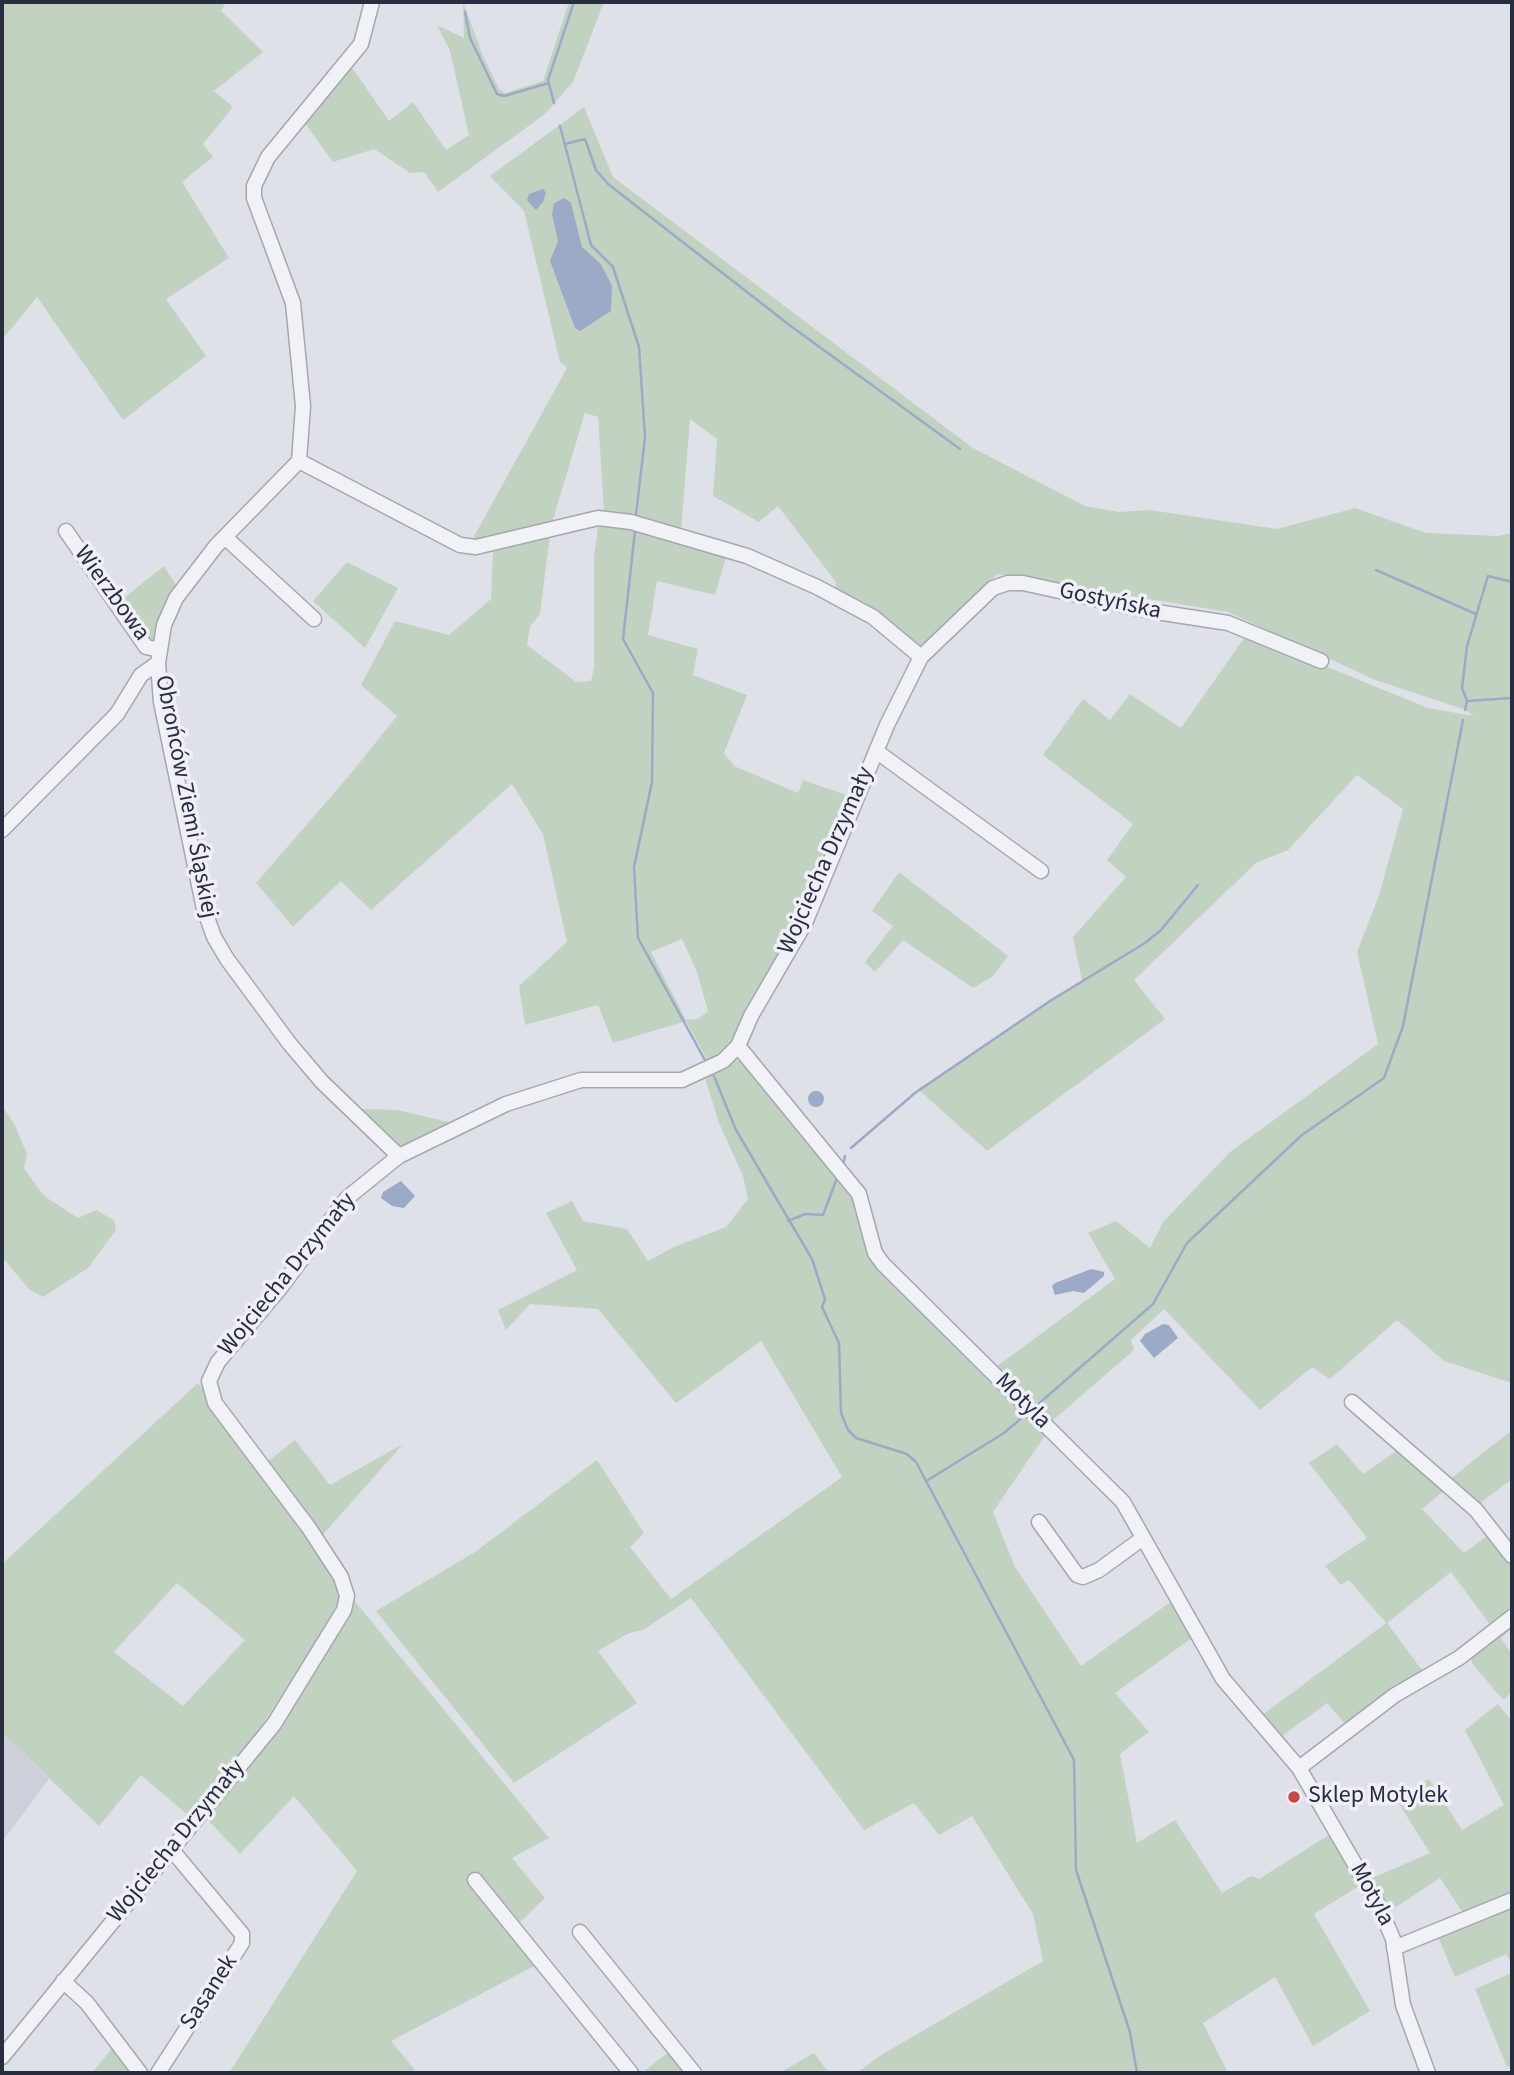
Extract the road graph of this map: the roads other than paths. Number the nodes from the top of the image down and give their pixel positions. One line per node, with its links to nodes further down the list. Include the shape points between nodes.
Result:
1 (372, 2): 2 (street, via 361,44 268,157 254,186 254,198 293,303 303,406)
2 (299, 461): 4 (street, Obrońców Ziemi Śląskiej); 7 (street, via 460,545 486,545 598,518 631,522 747,556 873,617)
3 (66, 531): 6 (street, Wierzbowa, via 146,647)
4 (226, 538): 5 (street); 6 (street, Obrońców Ziemi Śląskiej, via 192,573 176,598 164,625)
5 (314, 619)
6 (159, 656): 10 (street, via 117,714); 13 (street, Obrońców Ziemi Śląskiej, via 161,702 204,909 214,937 289,1043 322,1082)
7 (921, 657): 8 (street, Gostyńska, via 993,588 1008,583 1228,623); 9 (street, Wojciecha Drzymały)
8 (1321, 661)
9 (876, 751): 11 (street); 12 (street, Wojciecha Drzymały, via 805,923)
10 (2, 830)
11 (1041, 871)
12 (738, 1046): 13 (street, Wojciecha Drzymały, via 723,1061 682,1080 592,1079 555,1086 506,1104); 16 (street, Motyla, via 859,1194 875,1253 883,1264 1124,1502)
13 (399, 1156): 20 (street, Wojciecha Drzymały, via 347,1198 209,1381 215,1403 309,1528 341,1577 347,1596 344,1610 274,1724)
14 (1352, 1402): 17 (street, via 1476,1510)
15 (1039, 1522): 16 (street, via 1083,1577)
16 (1143, 1538): 19 (street, Motyla, via 1223,1679)
17 (1512, 1556)
18 (1512, 1617): 19 (street, via 1460,1658 1395,1695)
19 (1299, 1768): 24 (street, Motyla, via 1378,1904)
20 (171, 1849): 25 (street, Wojciecha Drzymały); 28 (street, Sasanek, via 242,1934 242,1943)
21 (475, 1880): 29 (street)
22 (1512, 1900): 24 (street)
23 (580, 1932): 30 (street)
24 (1394, 1948): 31 (street, Motyla, via 1403,2005)
25 (63, 1981): 26 (street, Wojciecha Drzymały); 27 (street, via 102,2021)
26 (2, 2057)
27 (140, 2073)
28 (158, 2073)
29 (631, 2073)
30 (694, 2073)
31 (1428, 2073)

